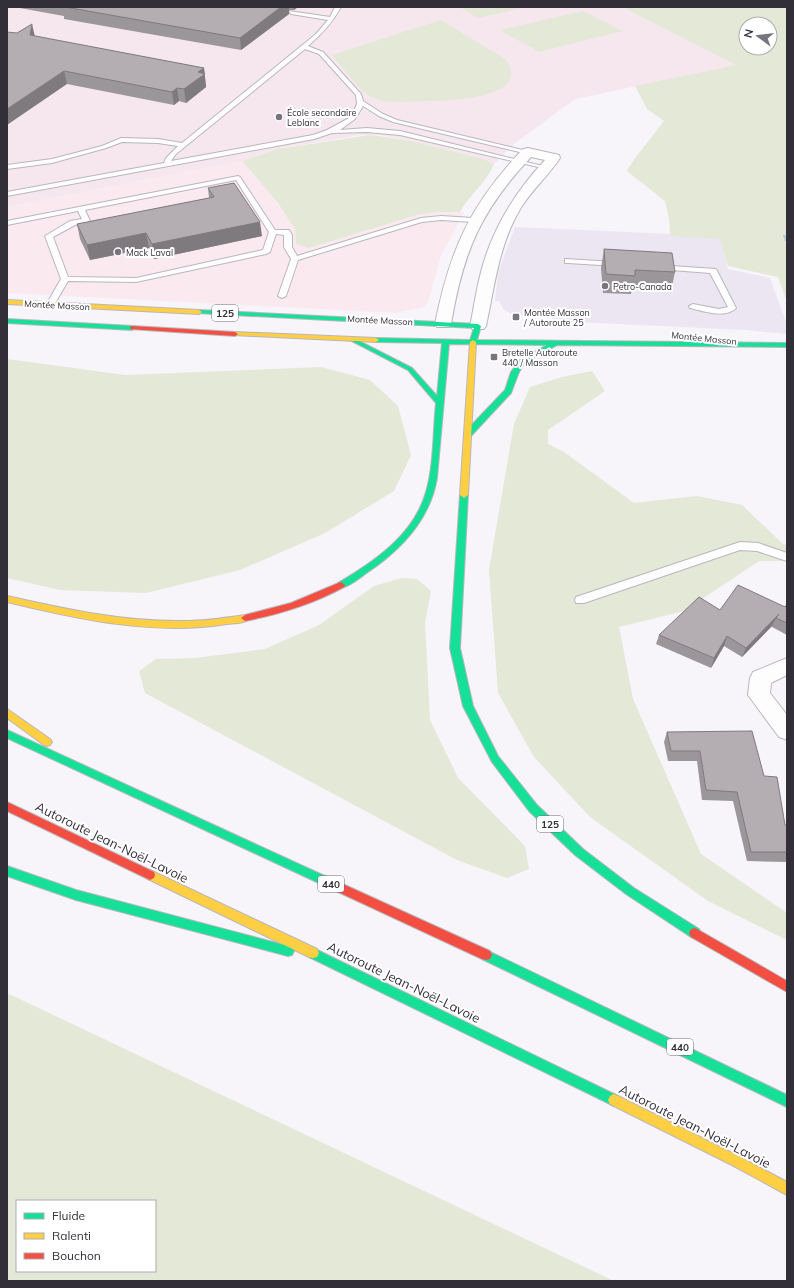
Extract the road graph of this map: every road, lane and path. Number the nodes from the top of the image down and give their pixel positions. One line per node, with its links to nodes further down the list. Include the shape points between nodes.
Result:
1 (338, 7): 3 (lane)
2 (291, 12): 3 (lane)
3 (332, 19): 4 (lane)
4 (305, 47): 5 (lane, via 321,53 356,91); 7 (lane)
5 (361, 102): 6 (lane, via 359,110 350,120); 8 (lane, via 395,121)
6 (327, 133): 9 (lane, via 389,131); 10 (lane)
7 (184, 145): 10 (lane, via 170,157); 11 (lane, via 121,140 52,161)
8 (528, 152): 9 (street); 12 (street, via 554,158)
9 (518, 162): 12 (lane); 15 (street, via 492,192)
10 (167, 164): 13 (lane)
11 (7, 167)
12 (545, 168): 29 (street, via 516,205 499,234 489,266)
13 (7, 194)
14 (81, 208): 16 (lane); 17 (lane, via 238,178); 22 (lane, via 86,221 73,223 49,236)
15 (473, 220): 18 (lane, via 421,220); 28 (street, via 456,264)
16 (7, 223)
17 (273, 232): 18 (lane, via 286,232 288,247); 22 (lane, via 266,252 136,280)
18 (295, 259): 23 (lane)
19 (568, 261): 20 (lane)
20 (622, 264)
21 (653, 267): 26 (lane, via 713,271 732,308 713,310)
22 (65, 279): 25 (lane)
23 (282, 296)
24 (7, 302): 25 (main road, Montée Masson / 125)
25 (50, 305): 28 (main road, Montée Masson / 125)
26 (692, 306)
27 (7, 321): 31 (main road, Montée Masson)
28 (443, 324): 29 (main road, Montée Masson / 125); 32 (main road)
29 (484, 326): 33 (main road, 125)
30 (662, 334): 35 (main road, Montée Masson)
31 (353, 340): 32 (main road, Montée Masson); 37 (main road, via 410,369)
32 (446, 342): 33 (main road, Montée Masson); 37 (main road)
33 (473, 342): 34 (main road, Montée Masson); 38 (main road, 125)
34 (555, 343): 35 (main road, Montée Masson); 38 (main road, via 522,361 508,391)
35 (754, 343): 36 (main road, Montée Masson)
36 (787, 345)
37 (440, 403): 40 (main road, via 433,478 430,493 421,512 409,531 384,557 333,590 272,612 218,622 179,624 87,617)
38 (467, 434): 50 (main road, 125, via 456,648 463,696 485,743 524,797 595,865 641,900 687,930)
39 (787, 557): 41 (lane, via 758,547 740,546)
40 (7, 599)
41 (580, 600)
42 (787, 666): 44 (street, via 761,678 759,695)
43 (7, 713): 46 (main road)
44 (787, 731)
45 (7, 734): 46 (main road, 440)
46 (90, 773): 51 (main road, 440, via 625,1021)
47 (7, 806): 49 (main road, Autoroute Jean-Noël-Lavoie)
48 (7, 871): 49 (main road, via 76,895)
49 (338, 964): 52 (main road, Autoroute Jean-Noël-Lavoie, via 618,1101)
50 (787, 987)
51 (787, 1101)
52 (787, 1189)

